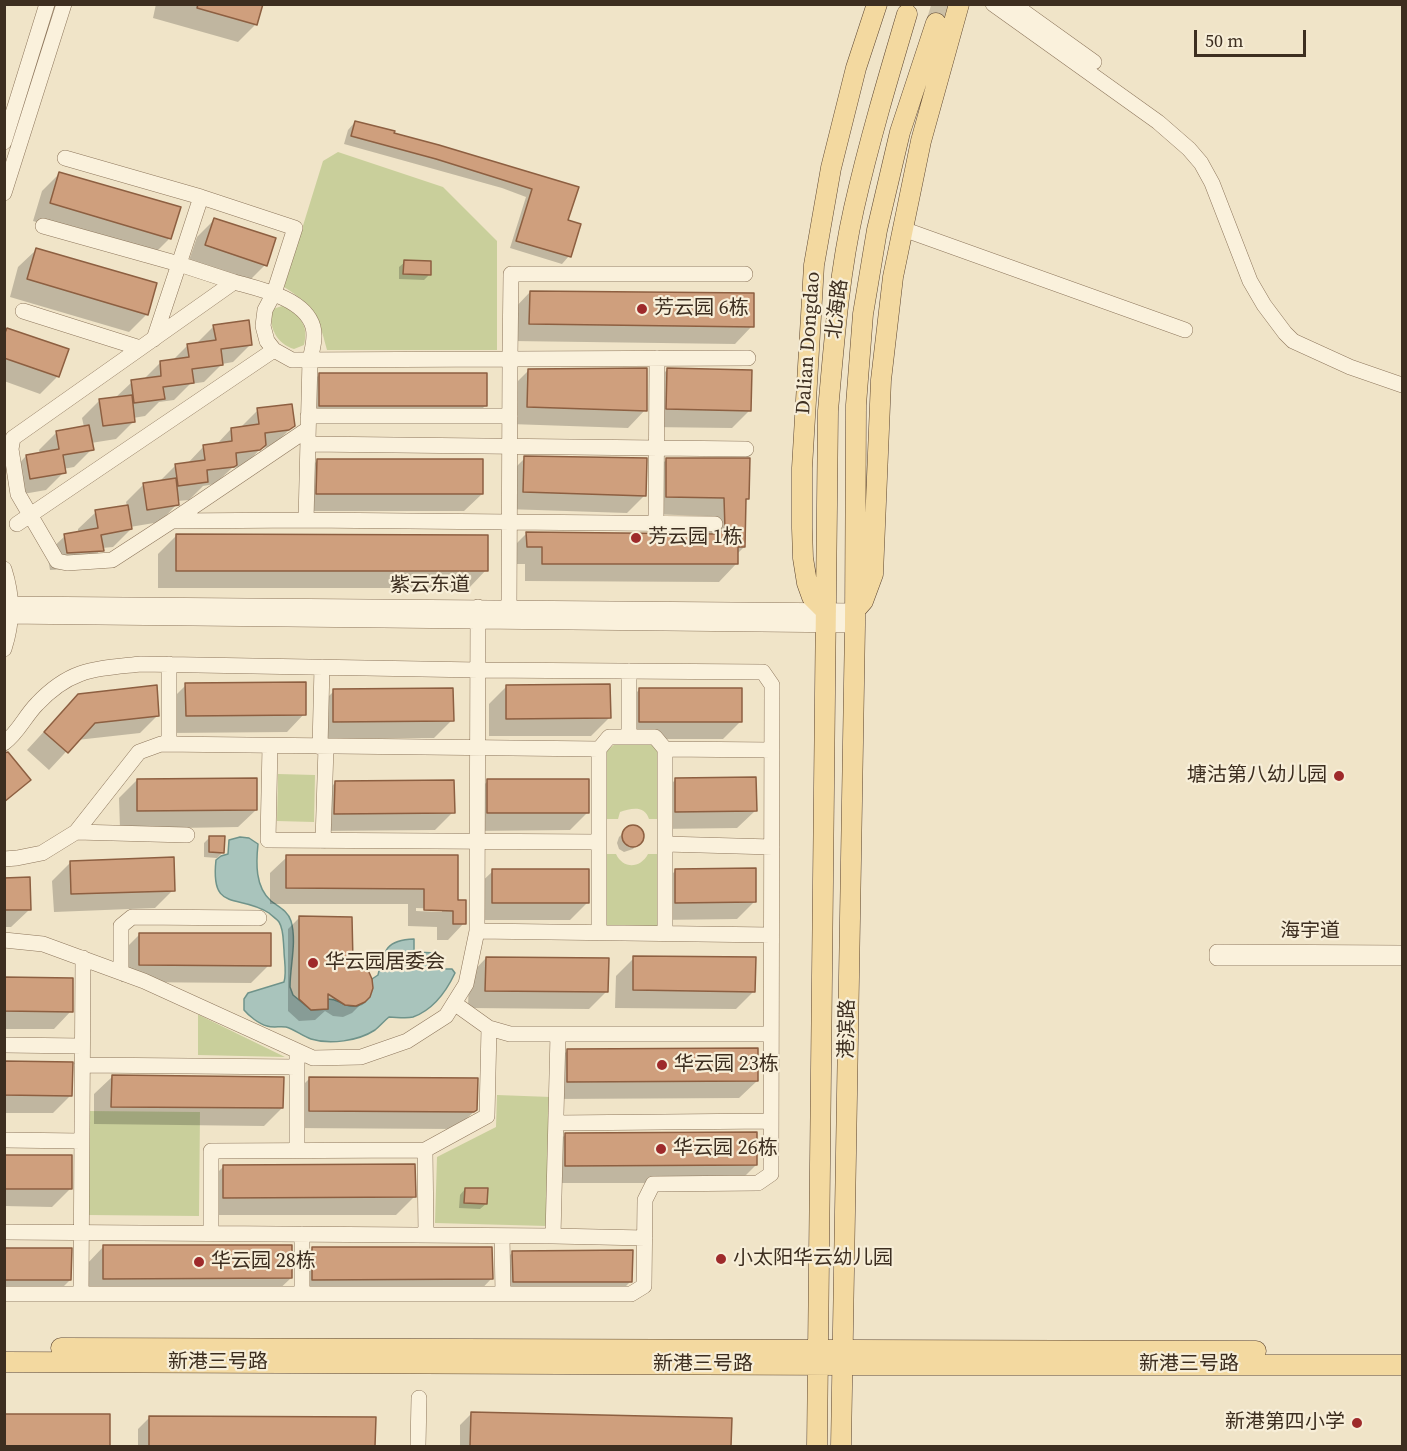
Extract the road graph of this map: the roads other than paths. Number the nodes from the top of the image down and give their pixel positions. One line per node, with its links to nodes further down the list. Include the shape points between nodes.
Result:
1 (47, 4): 9 (street)
2 (64, 4): 11 (street)
3 (878, 4): 47 (main road, Dalian Dongdao, via 856,69 831,168 814,265 802,457 802,538 807,583)
4 (959, 4): 14 (main road, via 921,141)
5 (993, 4): 24 (street, via 1158,122 1189,149 1212,183 1243,264 1264,305 1293,340)
6 (1013, 4): 24 (street, via 1150,104 1196,144 1228,197 1250,260 1268,296 1294,331)
7 (907, 14): 47 (main road, 北海路, via 854,208 837,310 828,411)
8 (936, 23): 48 (main road, 北海路, via 900,132 868,275 856,405)
9 (4, 142)
10 (65, 158): 12 (street)
11 (4, 193)
12 (201, 197): 15 (street); 18 (street, via 295,228)
13 (43, 226): 15 (street)
14 (903, 229): 20 (street); 48 (main road, via 881,380 873,574)
15 (179, 264): 17 (street); 21 (street)
16 (745, 274): 27 (street, via 511,274)
17 (234, 282): 18 (street); 21 (street)
18 (274, 293): 23 (street, via 265,310 263,326); 28 (street, via 303,309 313,327)
19 (23, 311): 22 (street)
20 (1185, 330)
21 (154, 339): 22 (street)
22 (140, 348): 35 (street, via 13,438 18,494)
23 (274, 350): 28 (street, via 292,360); 35 (street)
24 (1316, 350): 29 (street)
25 (657, 358): 26 (street); 27 (street); 33 (street)
26 (748, 358)
27 (510, 359): 28 (street); 30 (street)
28 (310, 360): 31 (street)
29 (1402, 385)
30 (510, 416): 31 (street); 32 (street)
31 (308, 430): 32 (street); 36 (street); 37 (street)
32 (509, 446): 33 (street); 38 (street)
33 (656, 448): 34 (street); 40 (street)
34 (746, 449)
35 (31, 515): 37 (street, via 57,561 67,563 112,560); 39 (street)
36 (306, 520): 37 (street); 38 (street)
37 (172, 521)
38 (509, 523): 40 (street); 46 (street)
39 (17, 524)
40 (656, 524): 41 (street)
41 (715, 524)
42 (4, 569): 44 (street, via 9,585)
43 (46, 610): 44 (street, 紫云东道); 45 (street, 紫云东道); 49 (street, via 21,624)
44 (8, 612): 49 (street)
45 (478, 614): 46 (street, 紫云东道); 52 (street)
46 (508, 615): 47 (street, 紫云东道)
47 (826, 618): 48 (street, 紫云东道); 109 (main road, 港滨路)
48 (855, 618): 108 (main road, 港滨路)
49 (5, 648)
50 (169, 664): 51 (street); 55 (street, via 87,670 62,682); 56 (street)
51 (321, 667): 52 (street); 58 (street)
52 (477, 670): 53 (street); 60 (street)
53 (629, 671): 54 (street); 62 (street, via 763,672 772,685)
54 (629, 737): 59 (street, via 609,737); 61 (street, via 655,737)
55 (4, 743)
56 (169, 744): 57 (street); 63 (street, via 139,752)
57 (270, 746): 58 (street); 65 (street, via 268,840)
58 (323, 747): 60 (street); 65 (street)
59 (599, 748): 60 (street); 67 (street)
60 (477, 749): 66 (street)
61 (665, 749): 62 (street); 68 (street)
62 (772, 750): 69 (street)
63 (76, 832): 64 (street); 70 (street, via 42,853)
64 (187, 835)
65 (323, 841): 66 (street)
66 (476, 841): 67 (street); 72 (street)
67 (599, 842): 73 (street)
68 (665, 844): 69 (street); 74 (street)
69 (772, 847): 75 (street)
70 (4, 858)
71 (259, 918): 80 (street, via 132,917 121,926)
72 (477, 932): 73 (street); 81 (street, via 466,984)
73 (599, 933): 74 (street)
74 (665, 934): 75 (street)
75 (771, 935): 84 (street)
76 (4, 940): 78 (street, via 43,944)
77 (1402, 953): 79 (street, 海宇道, via 1217,955)
78 (83, 958): 80 (street); 86 (street)
79 (1402, 958)
80 (121, 972): 87 (street)
81 (454, 1003): 82 (street); 87 (street, via 446,1016 407,1041 361,1057 313,1058)
82 (489, 1028): 83 (street, via 510,1034); 94 (street, via 488,1116)
83 (558, 1034): 84 (street); 91 (street)
84 (771, 1034): 90 (street)
85 (4, 1045): 86 (street)
86 (82, 1046): 88 (street)
87 (297, 1050): 89 (street)
88 (82, 1065): 89 (street); 93 (street)
89 (297, 1067): 95 (street)
90 (771, 1121): 91 (street); 103 (street, via 771,1174 758,1183 653,1184 645,1200)
91 (556, 1123): 102 (street)
92 (4, 1140): 93 (street)
93 (81, 1141): 97 (street)
94 (425, 1150): 95 (street); 100 (street)
95 (297, 1151): 98 (street, via 211,1151)
96 (4, 1232): 97 (street)
97 (81, 1233): 98 (street); 105 (street)
98 (211, 1233): 99 (street)
99 (302, 1234): 100 (street); 106 (street)
100 (426, 1235): 101 (street)
101 (502, 1236): 102 (street); 107 (street)
102 (553, 1236): 103 (street)
103 (645, 1238): 107 (street, via 644,1286 631,1294)
104 (4, 1294): 105 (street)
105 (81, 1294): 106 (street)
106 (302, 1294): 107 (street)
107 (503, 1294)
108 (844, 1301): 113 (main road); 114 (main road, 港滨路)
109 (818, 1302): 112 (main road, via 804,1333); 113 (main road, 港滨路)
110 (4, 1348): 112 (main road, 新港三号路)
111 (1402, 1352): 114 (main road, 新港三号路)
112 (765, 1358): 113 (main road); 115 (main road, 新港三号路)
113 (818, 1358): 114 (main road, 新港三号路); 119 (main road, 港滨路)
114 (843, 1358): 116 (main road, 新港三号路); 120 (main road, 港滨路)
115 (4, 1362)
116 (1402, 1365)
117 (419, 1398): 118 (street)
118 (418, 1446)
119 (818, 1446)
120 (841, 1446)

